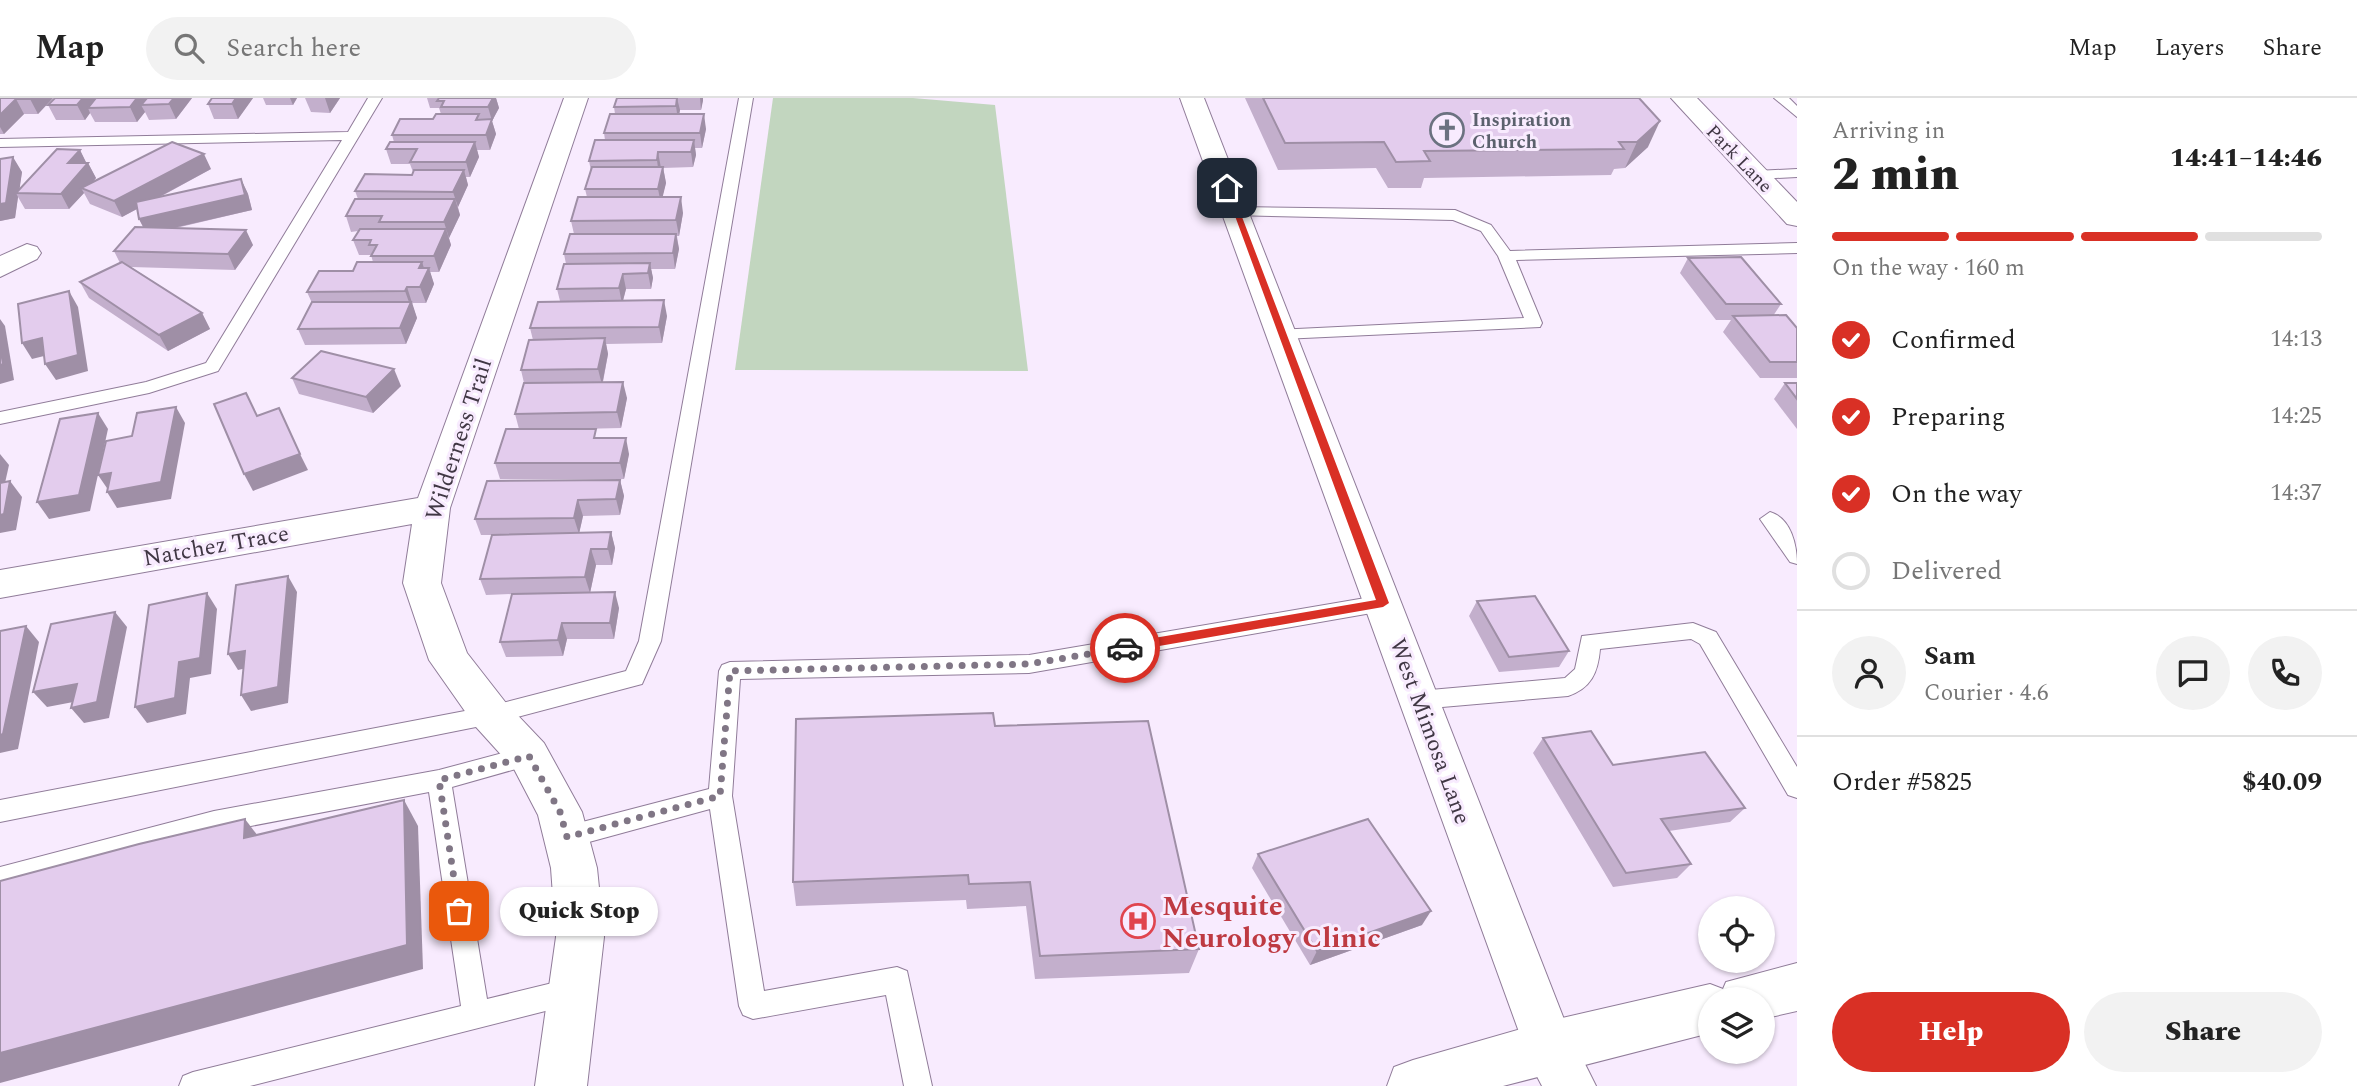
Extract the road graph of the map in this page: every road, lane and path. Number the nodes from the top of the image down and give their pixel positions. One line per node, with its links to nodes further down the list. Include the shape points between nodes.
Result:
1 (375, 98): 8 (lane)
2 (576, 98): 20 (street, Wilderness Trail)
3 (746, 98): 26 (lane, via 650,642 634,678)
4 (1192, 98): 12 (street, West Mimosa Lane)
5 (1683, 98): 11 (street, Park Lane)
6 (1781, 98): 7 (lane)
7 (1797, 113)
8 (352, 136): 9 (lane); 19 (lane, via 212,367 149,387)
9 (0, 143)
10 (1797, 173): 11 (lane)
11 (1756, 175): 13 (street, Park Lane)
12 (1236, 212): 16 (lane, via 1455,215 1486,228); 18 (street, West Mimosa Lane)
13 (1797, 218)
14 (1797, 248): 16 (lane)
15 (27, 253): 17 (street)
16 (1506, 256): 18 (lane, via 1534,323)
17 (0, 268)
18 (1282, 334): 24 (street, West Mimosa Lane)
19 (0, 418)
20 (432, 508): 23 (street, Natchez Trace); 26 (street, Wilderness Trail, via 422,583 449,660)
21 (1770, 519): 22 (lane)
22 (1797, 557)
23 (0, 584)
24 (1383, 603): 25 (street, West Mimosa Lane); 30 (lane, via 1029,664 730,671)
25 (1419, 699): 29 (lane, via 1568,687 1585,676 1590,642 1693,631 1708,638); 39 (street, West Mimosa Lane)
26 (491, 715): 27 (street, Wilderness Trail); 31 (lane)
27 (529, 756): 28 (lane); 32 (street, Wilderness Trail, via 560,812)
28 (439, 780): 33 (lane, via 214,822); 38 (lane)
29 (1797, 788)
30 (720, 796): 32 (lane); 43 (lane, via 753,1006 897,980)
31 (0, 811)
32 (567, 837): 35 (street, Wilderness Trail, via 580,937)
33 (0, 878)
34 (1797, 986): 36 (street)
35 (573, 991): 38 (lane); 42 (street, Wilderness Trail)
36 (1775, 991)
37 (1698, 1013): 39 (street)
38 (476, 1015): 40 (lane)
39 (1559, 1066): 44 (street)
40 (243, 1080): 41 (lane)
41 (192, 1086)
42 (561, 1086)
43 (918, 1086)
44 (1413, 1086)

